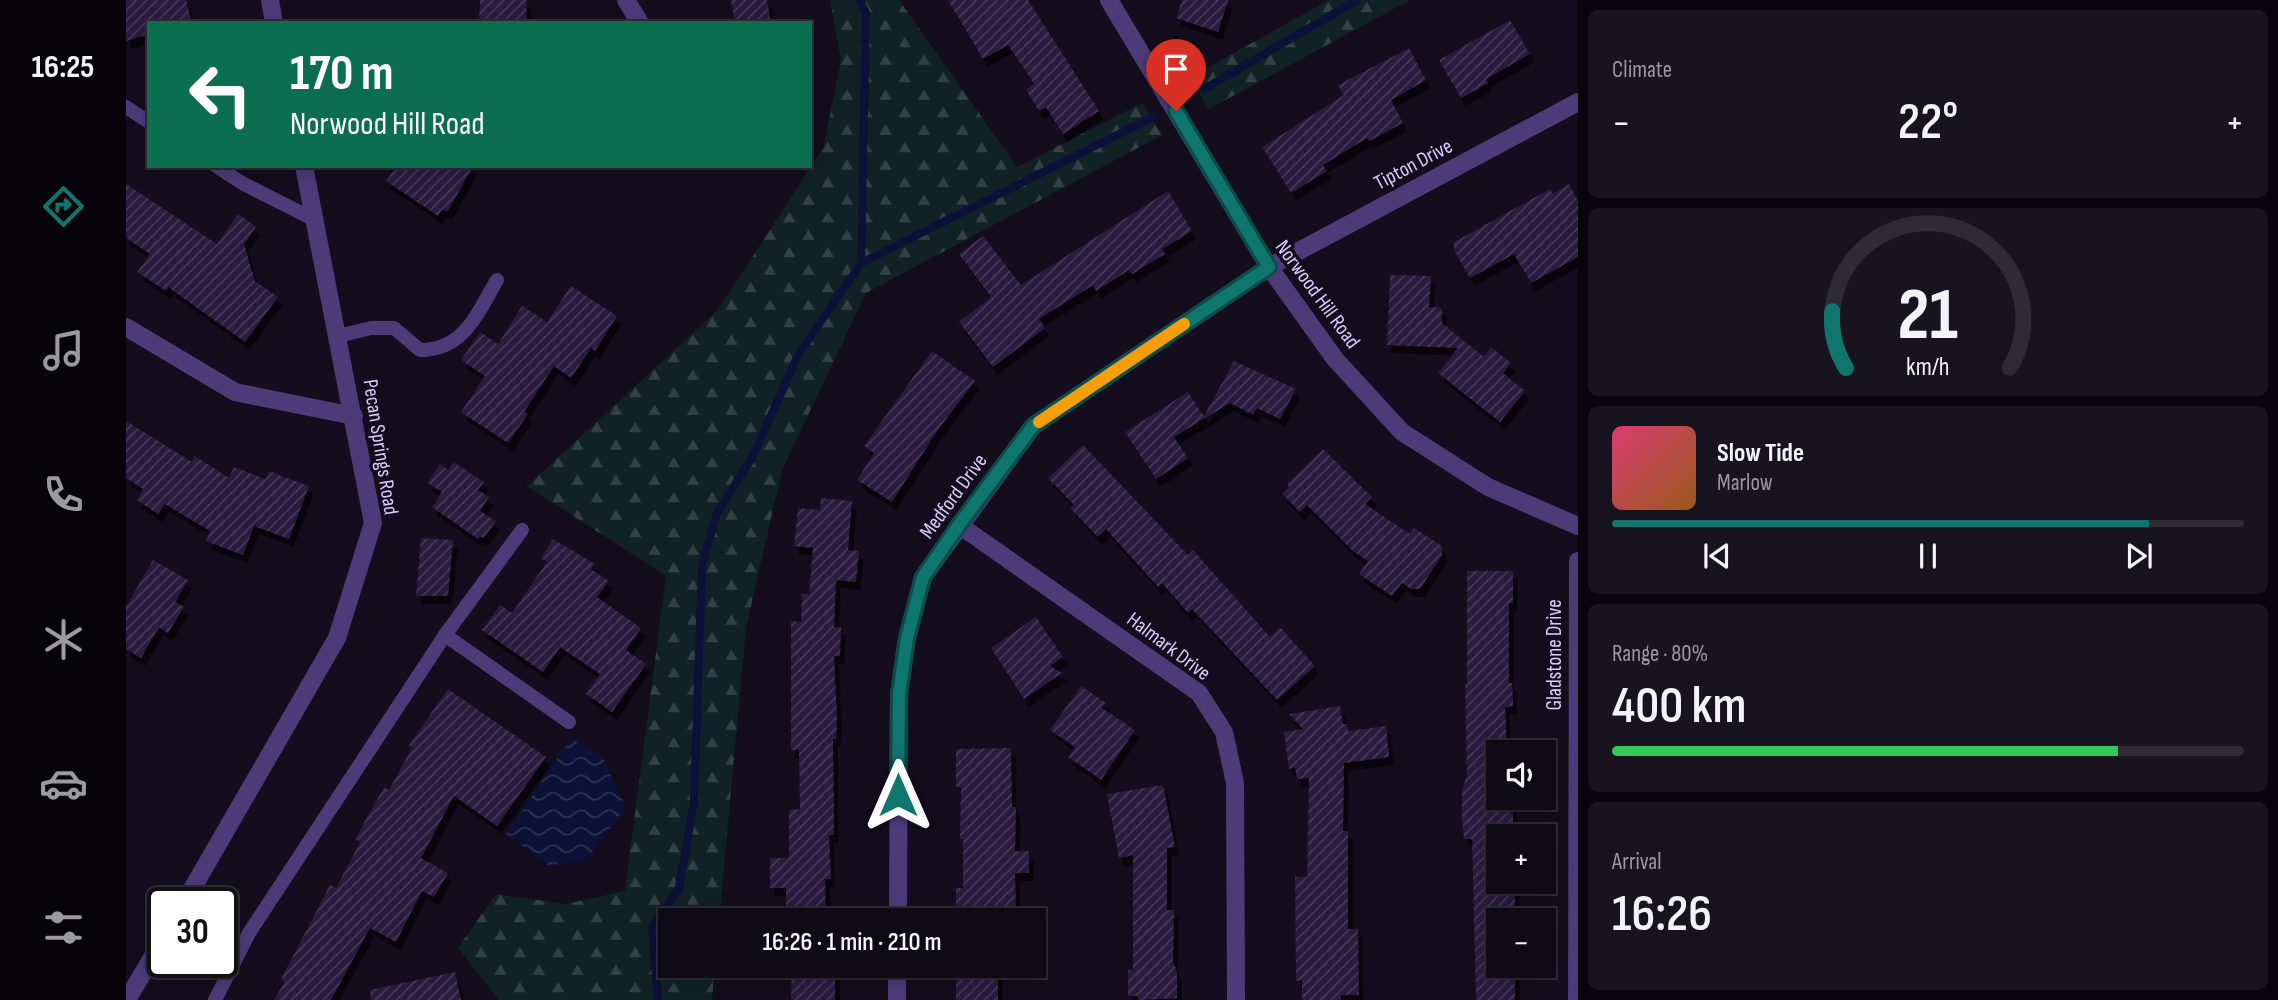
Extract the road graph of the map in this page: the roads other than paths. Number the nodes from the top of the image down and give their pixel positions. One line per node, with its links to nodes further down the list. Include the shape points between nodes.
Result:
1 (270, 0): 4 (street)
2 (626, 0): 5 (street)
3 (1109, 0): 12 (street, Norwood Hill Road)
4 (274, 21)
5 (639, 21)
6 (1578, 102): 12 (street, Tipton Drive)
7 (126, 107): 8 (lane)
8 (147, 121)
9 (219, 168): 11 (lane)
10 (304, 168): 11 (street, Pecan Springs Road)
11 (315, 220): 15 (street, Pecan Springs Road)
12 (1269, 267): 17 (street, Medford Drive, via 1033,426); 18 (street, Norwood Hill Road, via 1335,359 1402,432 1488,487)
13 (497, 281): 15 (lane, via 467,330 440,350 420,350 394,328)
14 (126, 327): 16 (street, via 235,392)
15 (338, 336): 16 (street, Pecan Springs Road)
16 (354, 416): 23 (street, Pecan Springs Road, via 373,523 337,638)
17 (959, 525): 24 (street, Medford Drive, via 923,577 907,638 899,694); 30 (street, Halmark Drive, via 1199,693 1224,732 1235,783)
18 (1578, 526)
19 (522, 530): 21 (lane)
20 (1578, 561): 31 (street, Gladstone Drive)
21 (445, 635): 22 (lane); 28 (lane, via 249,933)
22 (569, 722)
23 (193, 887)
24 (898, 908)
25 (147, 966): 27 (street)
26 (897, 978): 29 (street)
27 (127, 1000)
28 (215, 1000)
29 (897, 1000)
30 (1236, 1000)
31 (1577, 1000)

